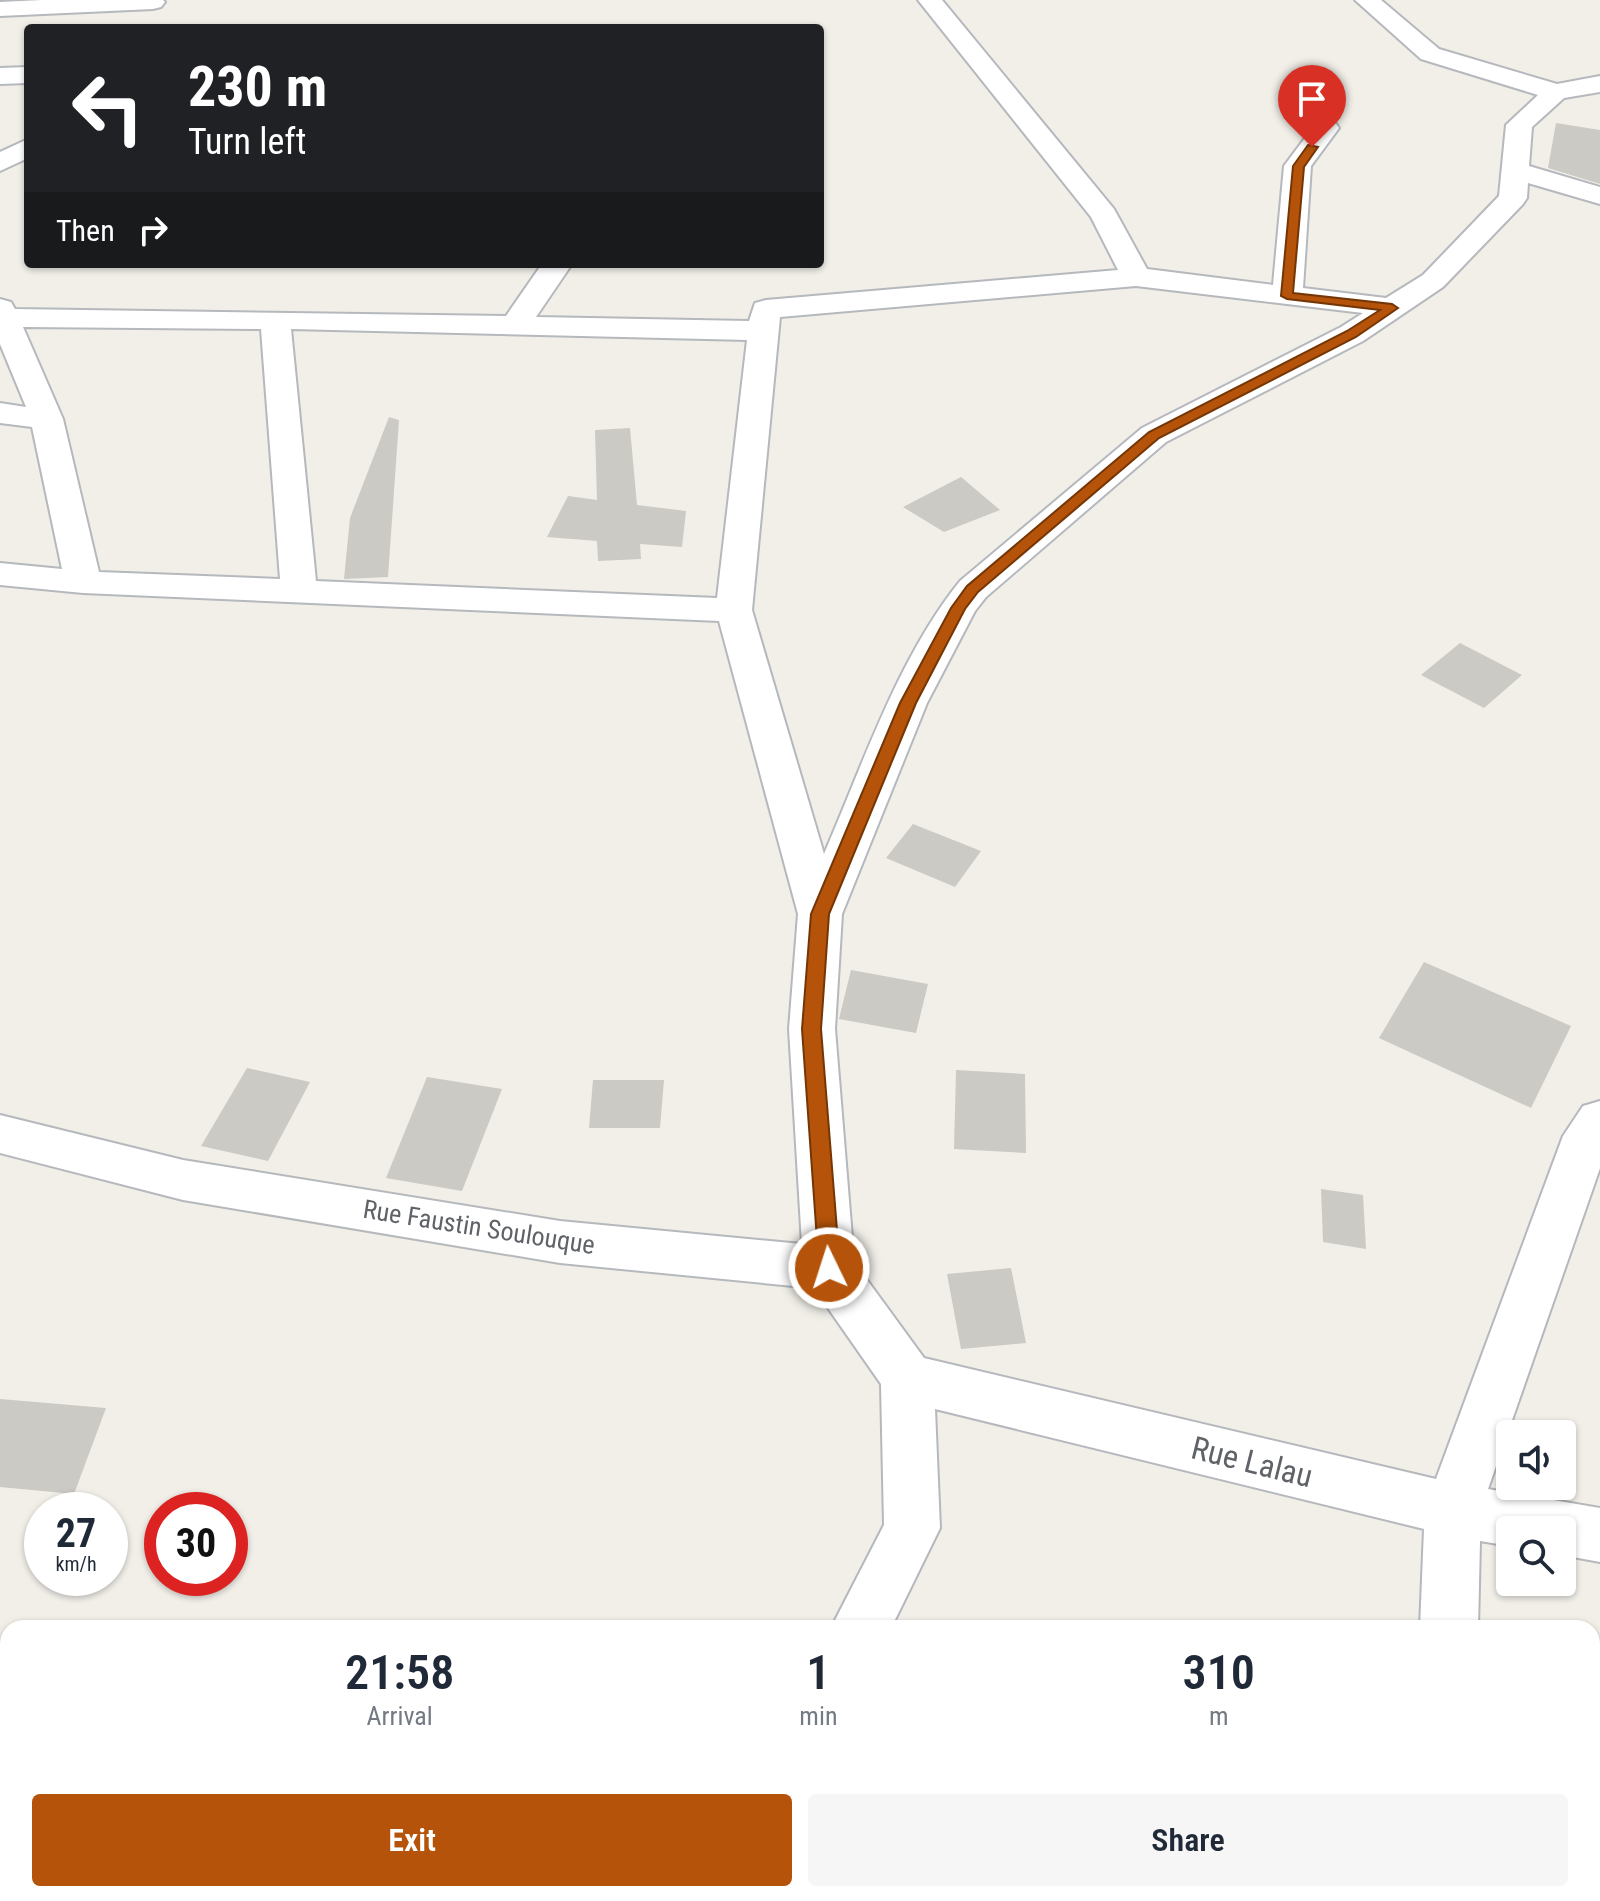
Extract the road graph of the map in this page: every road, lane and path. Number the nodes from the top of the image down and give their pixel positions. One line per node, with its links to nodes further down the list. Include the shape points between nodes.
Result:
1 (930, 0): 15 (street, via 1104,215)
2 (1367, 0): 8 (street, via 1430,54)
3 (153, 2): 4 (street)
4 (0, 9)
5 (24, 75): 6 (street)
6 (0, 76)
7 (1600, 84): 8 (street)
8 (1556, 92): 12 (street, via 1519,125)
9 (1326, 128): 16 (street, via 1298,166)
10 (24, 149): 11 (street)
11 (0, 163)
12 (1515, 170): 13 (street); 17 (street, via 1513,198 1433,281)
13 (1600, 196)
14 (554, 268): 20 (street)
15 (1136, 277): 16 (street); 21 (street, via 766,309)
16 (1287, 296): 17 (street)
17 (1392, 308): 28 (street, via 1352,334 1154,435 973,589 908,703)
18 (3, 313): 19 (street); 23 (street)
19 (275, 320): 20 (street); 26 (street)
20 (515, 325): 21 (street)
21 (764, 331): 27 (street)
22 (0, 413): 23 (street)
23 (47, 419): 25 (street)
24 (0, 574): 25 (street)
25 (83, 582): 26 (street)
26 (299, 592): 27 (street)
27 (734, 610): 28 (street)
28 (820, 914): 31 (street, via 812,1029)
29 (1600, 1120): 33 (street, via 1587,1136)
30 (0, 1134): 31 (street, Rue Faustin Soulouque, via 183,1180 560,1242)
31 (829, 1268): 32 (street)
32 (907, 1378): 33 (street, Rue Lalau); 35 (street, via 912,1528)
33 (1453, 1510): 34 (street, Rue Lalau); 36 (street)
34 (1600, 1535)
35 (864, 1620)
36 (1449, 1620)

